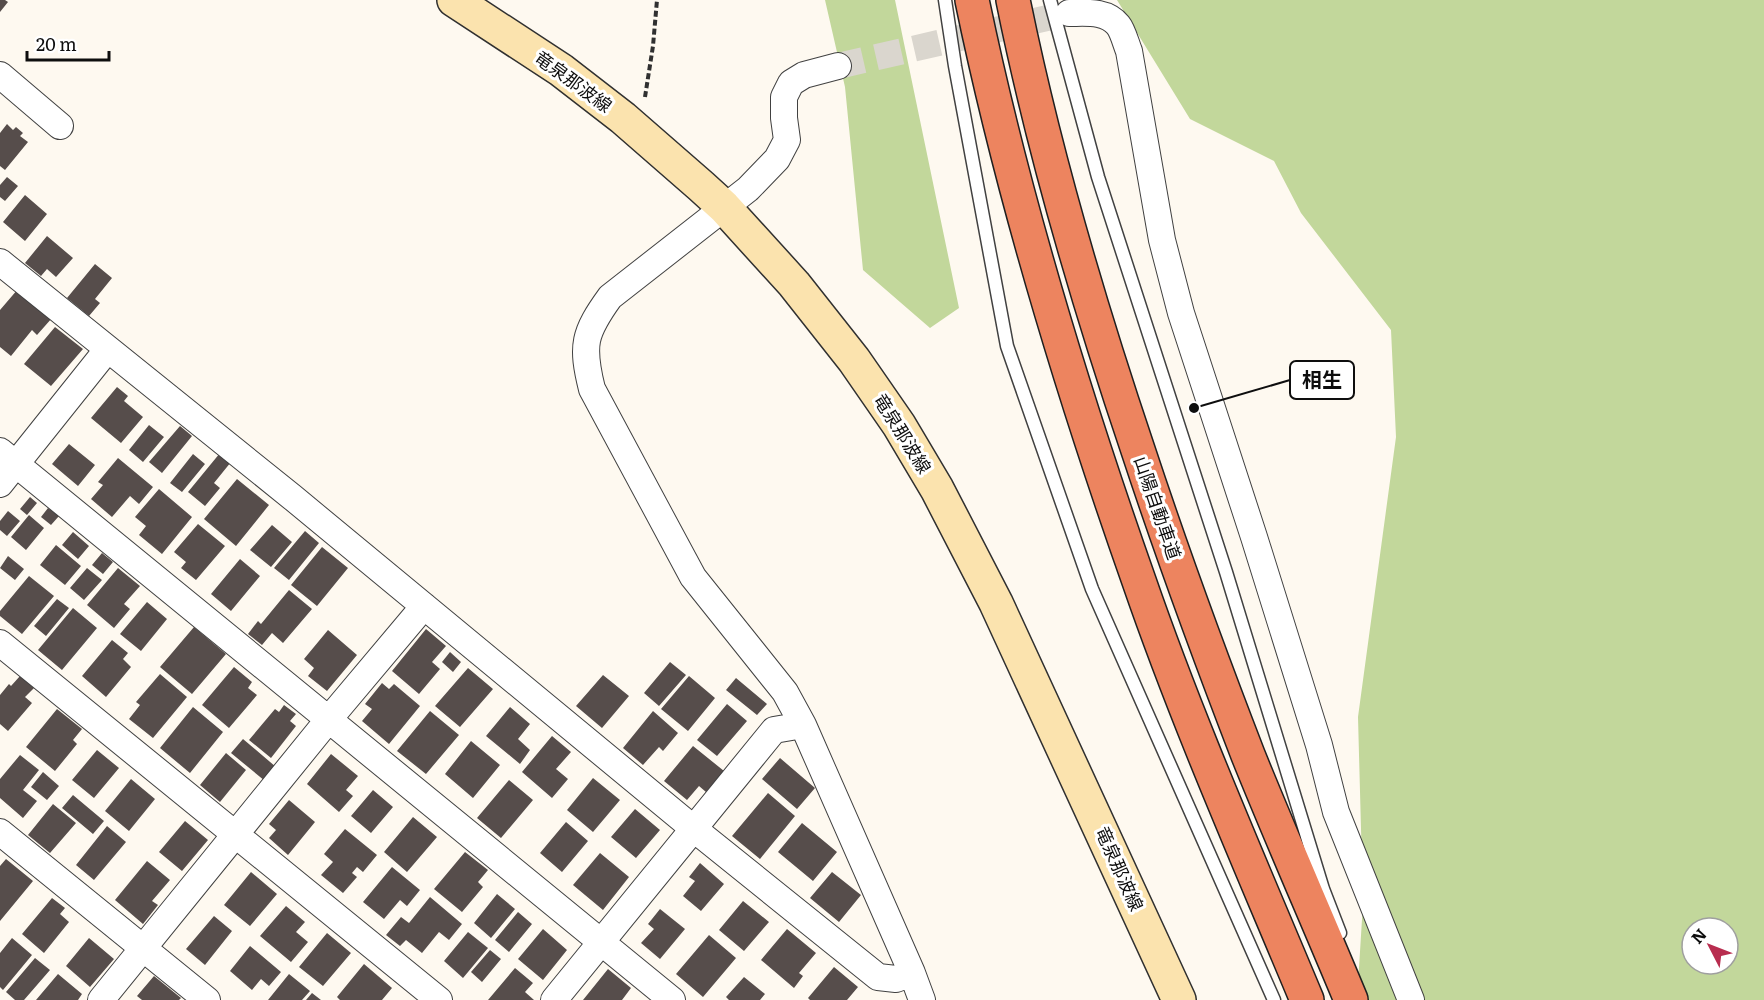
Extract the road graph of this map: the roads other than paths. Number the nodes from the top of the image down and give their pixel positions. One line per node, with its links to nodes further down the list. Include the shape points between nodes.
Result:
1 (454, 0): 9 (main road, 竜泉那波線, via 561,70)
2 (945, 0): 32 (lane, via 1007,346 1092,589)
3 (972, 0): 33 (highway, via 1015,187 1084,419 1139,583 1215,781)
4 (1013, 0): 34 (highway, 山陽自動車道, via 1080,269 1178,569 1249,756)
5 (1059, 7): 22 (lane, via 1098,177 1226,572 1323,889); 35 (street, via 1108,17 1119,25 1129,51 1162,240 1181,313 1258,548 1336,812)
6 (838, 66): 9 (street, via 804,75 791,83 784,97 787,140 777,159)
7 (0, 75): 8 (street)
8 (60, 126)
9 (724, 207): 17 (street, via 610,297 586,342 585,362 592,389 693,577 785,692); 31 (main road, 竜泉那波線, via 794,284 854,360 936,489 996,603)
10 (0, 262): 11 (street)
11 (107, 350): 12 (street); 14 (street)
12 (8, 457): 13 (street); 16 (street)
13 (0, 484)
14 (424, 606): 16 (street); 18 (street)
15 (0, 643): 20 (street)
16 (328, 719): 20 (street); 21 (street)
17 (803, 725): 18 (street, via 774,730); 24 (street)
18 (694, 829): 21 (street); 24 (street, via 878,977 896,979)
19 (0, 832): 23 (street)
20 (235, 834): 23 (street); 27 (street)
21 (600, 942): 28 (street); 29 (street)
22 (1344, 944)
23 (143, 948): 25 (street); 26 (street)
24 (912, 973): 30 (street)
25 (101, 1000)
26 (207, 1000)
27 (439, 1000)
28 (554, 1000)
29 (672, 1000)
30 (922, 1000)
31 (1179, 1000)
32 (1274, 1000)
33 (1307, 1000)
34 (1351, 1000)
35 (1411, 1000)

